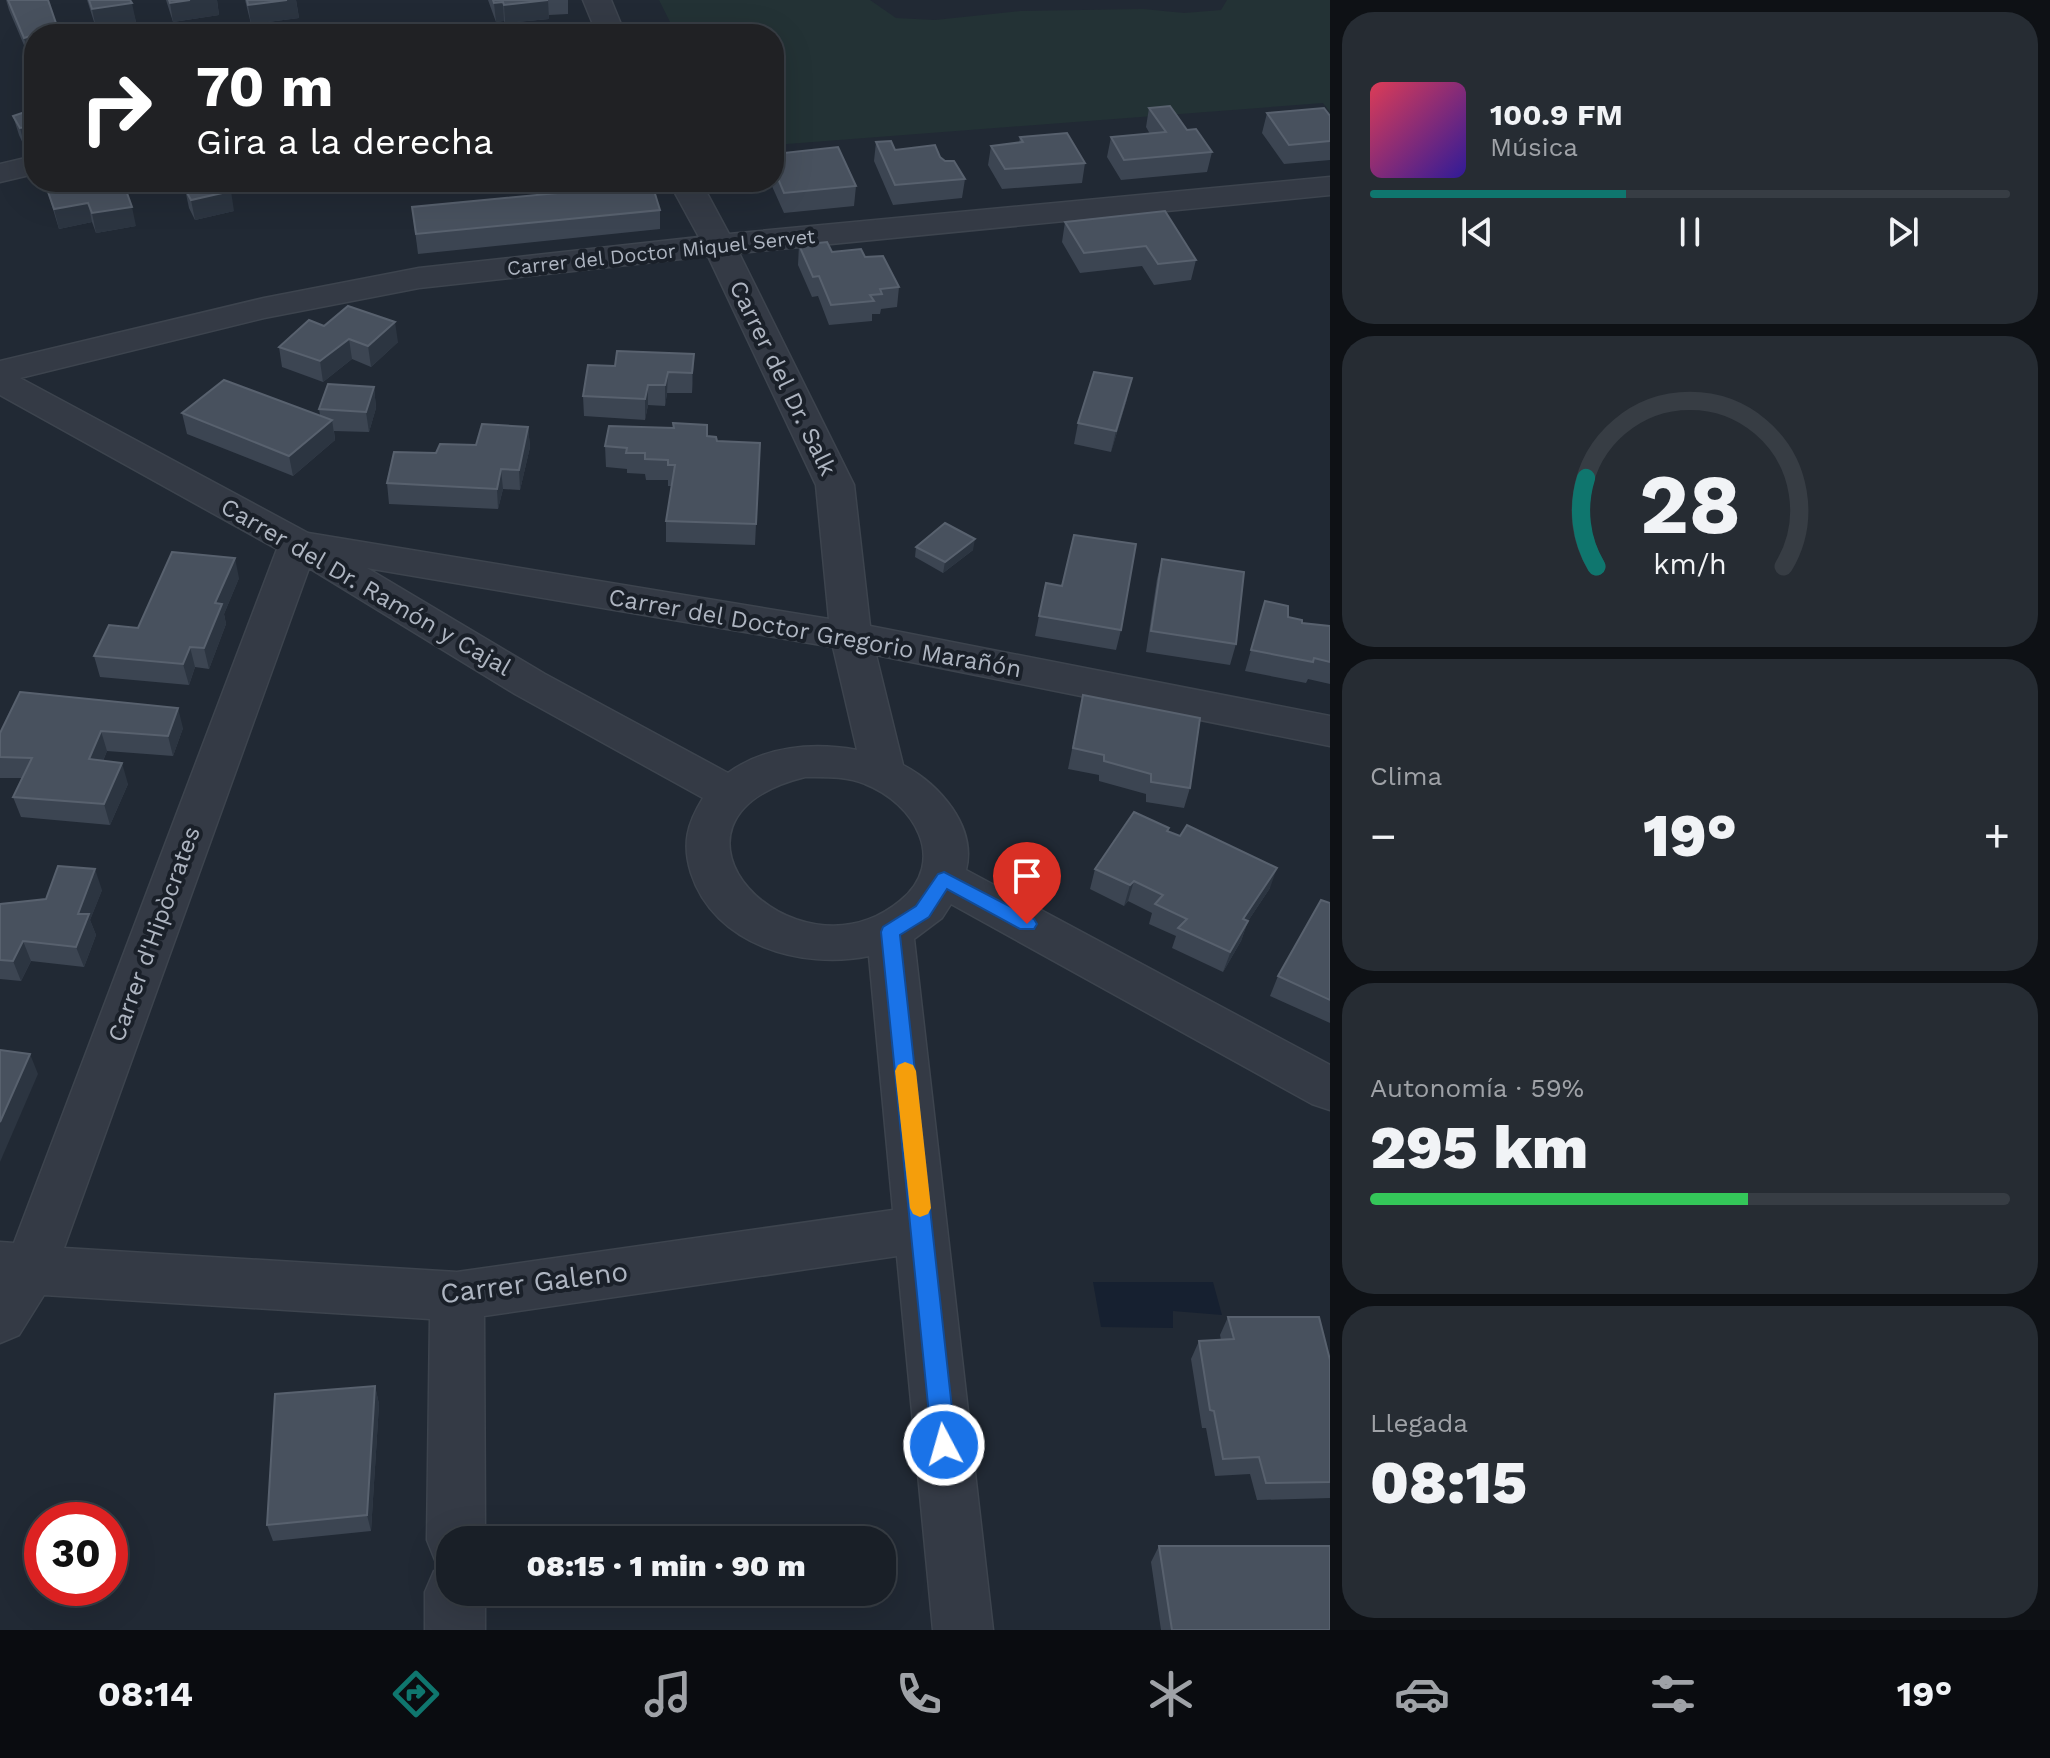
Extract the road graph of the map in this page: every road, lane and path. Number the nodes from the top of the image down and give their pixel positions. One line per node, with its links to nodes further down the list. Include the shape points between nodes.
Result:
1 (597, 0): 2 (street)
2 (607, 24)
3 (24, 167): 4 (street)
4 (0, 173)
5 (1330, 186): 7 (street, Carrer del Doctor Miquel Servet)
6 (690, 192): 7 (street, Carrer del Dr. Salk)
7 (719, 245): 8 (street, Carrer del Doctor Miquel Servet, via 419,278 264,308); 11 (street, Carrer del Dr. Salk, via 835,485)
8 (0, 372)
9 (0, 381): 10 (street, Carrer del Dr. Ramón y Cajal)
10 (298, 544): 11 (street, Carrer del Doctor Gregorio Marañón); 14 (street, Carrer del Dr. Ramón y Cajal, via 530,684); 19 (street, Carrer d'Hipòcrates)
11 (851, 636): 12 (street, Carrer del Doctor Gregorio Marañón); 13 (street, Carrer del Dr. Salk)
12 (1330, 731)
13 (884, 774): 14 (street, via 845,762 805,761 767,770); 15 (street, via 912,790 936,816 947,847)
14 (731, 794): 16 (street, via 715,812 706,842 711,874 733,907 767,929 808,941 852,943)
15 (944, 879): 16 (street, via 923,911); 17 (street)
16 (890, 932): 18 (street)
17 (1330, 1089)
18 (923, 1229): 20 (street, Carrer Galeno); 25 (street)
19 (15, 1267): 20 (street, Carrer Galeno); 21 (street, Carrer d'Hipòcrates)
20 (457, 1296): 22 (street)
21 (0, 1318)
22 (456, 1526)
23 (455, 1606): 24 (street)
24 (455, 1630)
25 (963, 1630)

